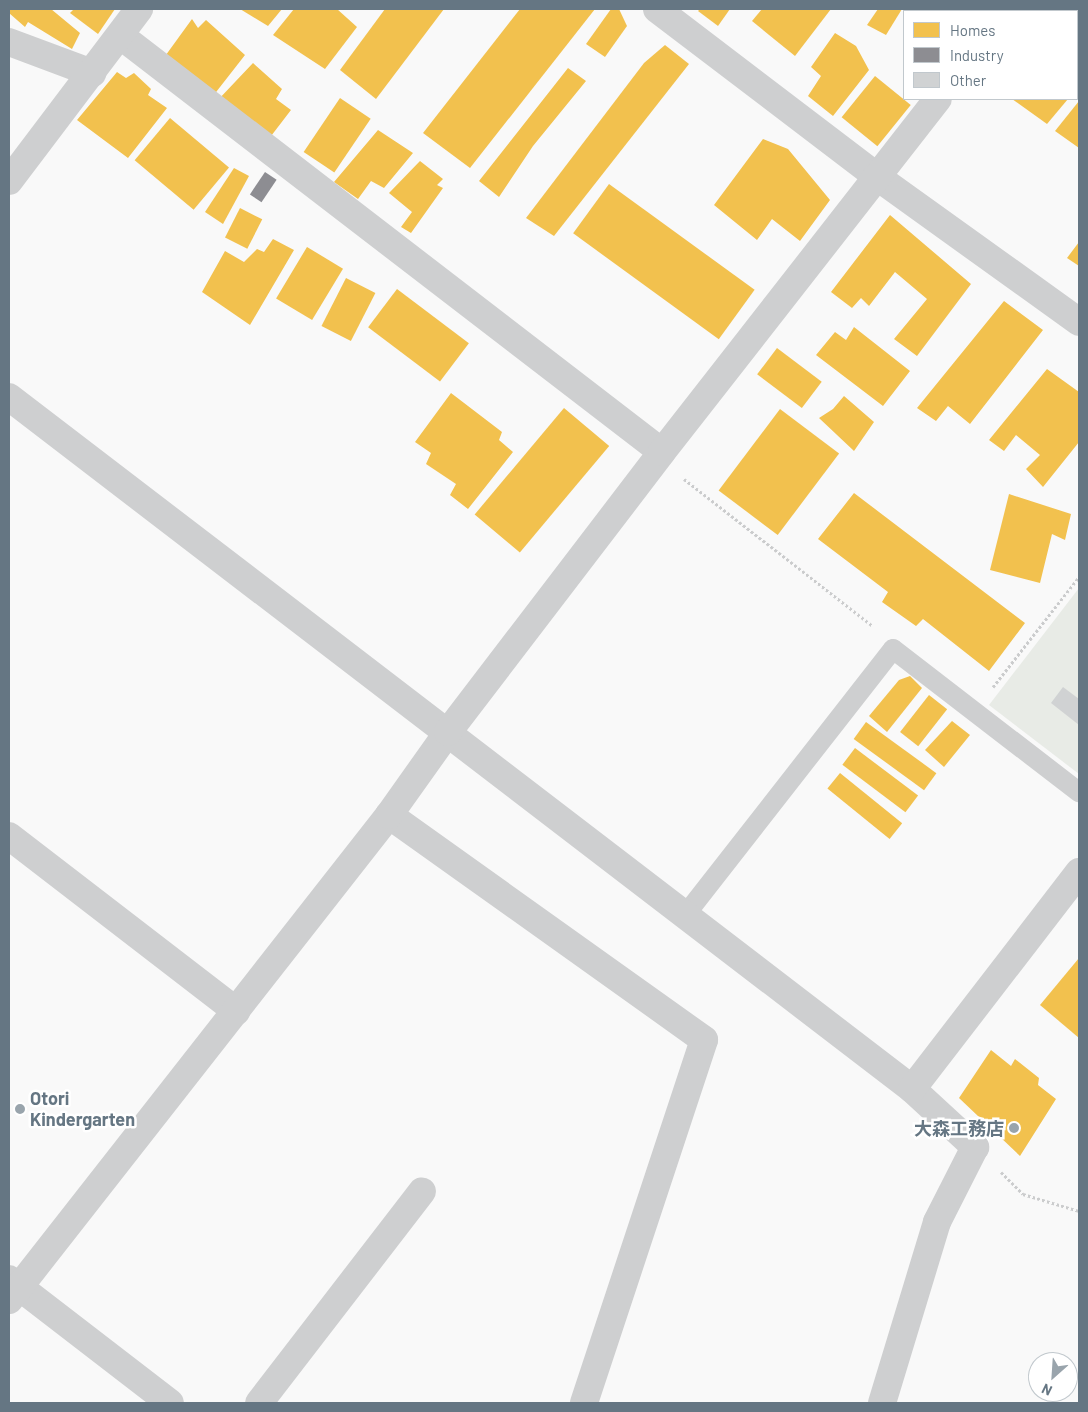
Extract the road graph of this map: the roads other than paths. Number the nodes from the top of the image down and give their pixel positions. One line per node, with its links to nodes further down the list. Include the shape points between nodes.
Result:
1 (139, 9): 3 (street)
2 (657, 9): 7 (street)
3 (121, 36): 5 (street); 11 (street)
4 (9, 42): 5 (street)
5 (92, 72): 8 (street)
6 (937, 100): 7 (street)
7 (876, 176): 9 (street); 11 (street)
8 (9, 181)
9 (1079, 322)
10 (9, 397): 12 (street)
11 (662, 452): 12 (street)
12 (448, 732): 14 (street); 17 (street)
13 (1079, 792): 17 (lane, via 893,649)
14 (389, 814): 18 (street); 24 (street, via 704,1040)
15 (9, 836): 18 (street)
16 (1079, 872): 19 (street)
17 (686, 914): 19 (street)
18 (236, 1011): 21 (street)
19 (912, 1089): 25 (street, via 975,1147 937,1222)
20 (422, 1191): 23 (street)
21 (12, 1288): 22 (street)
22 (170, 1403)
23 (259, 1403)
24 (584, 1403)
25 (882, 1403)

